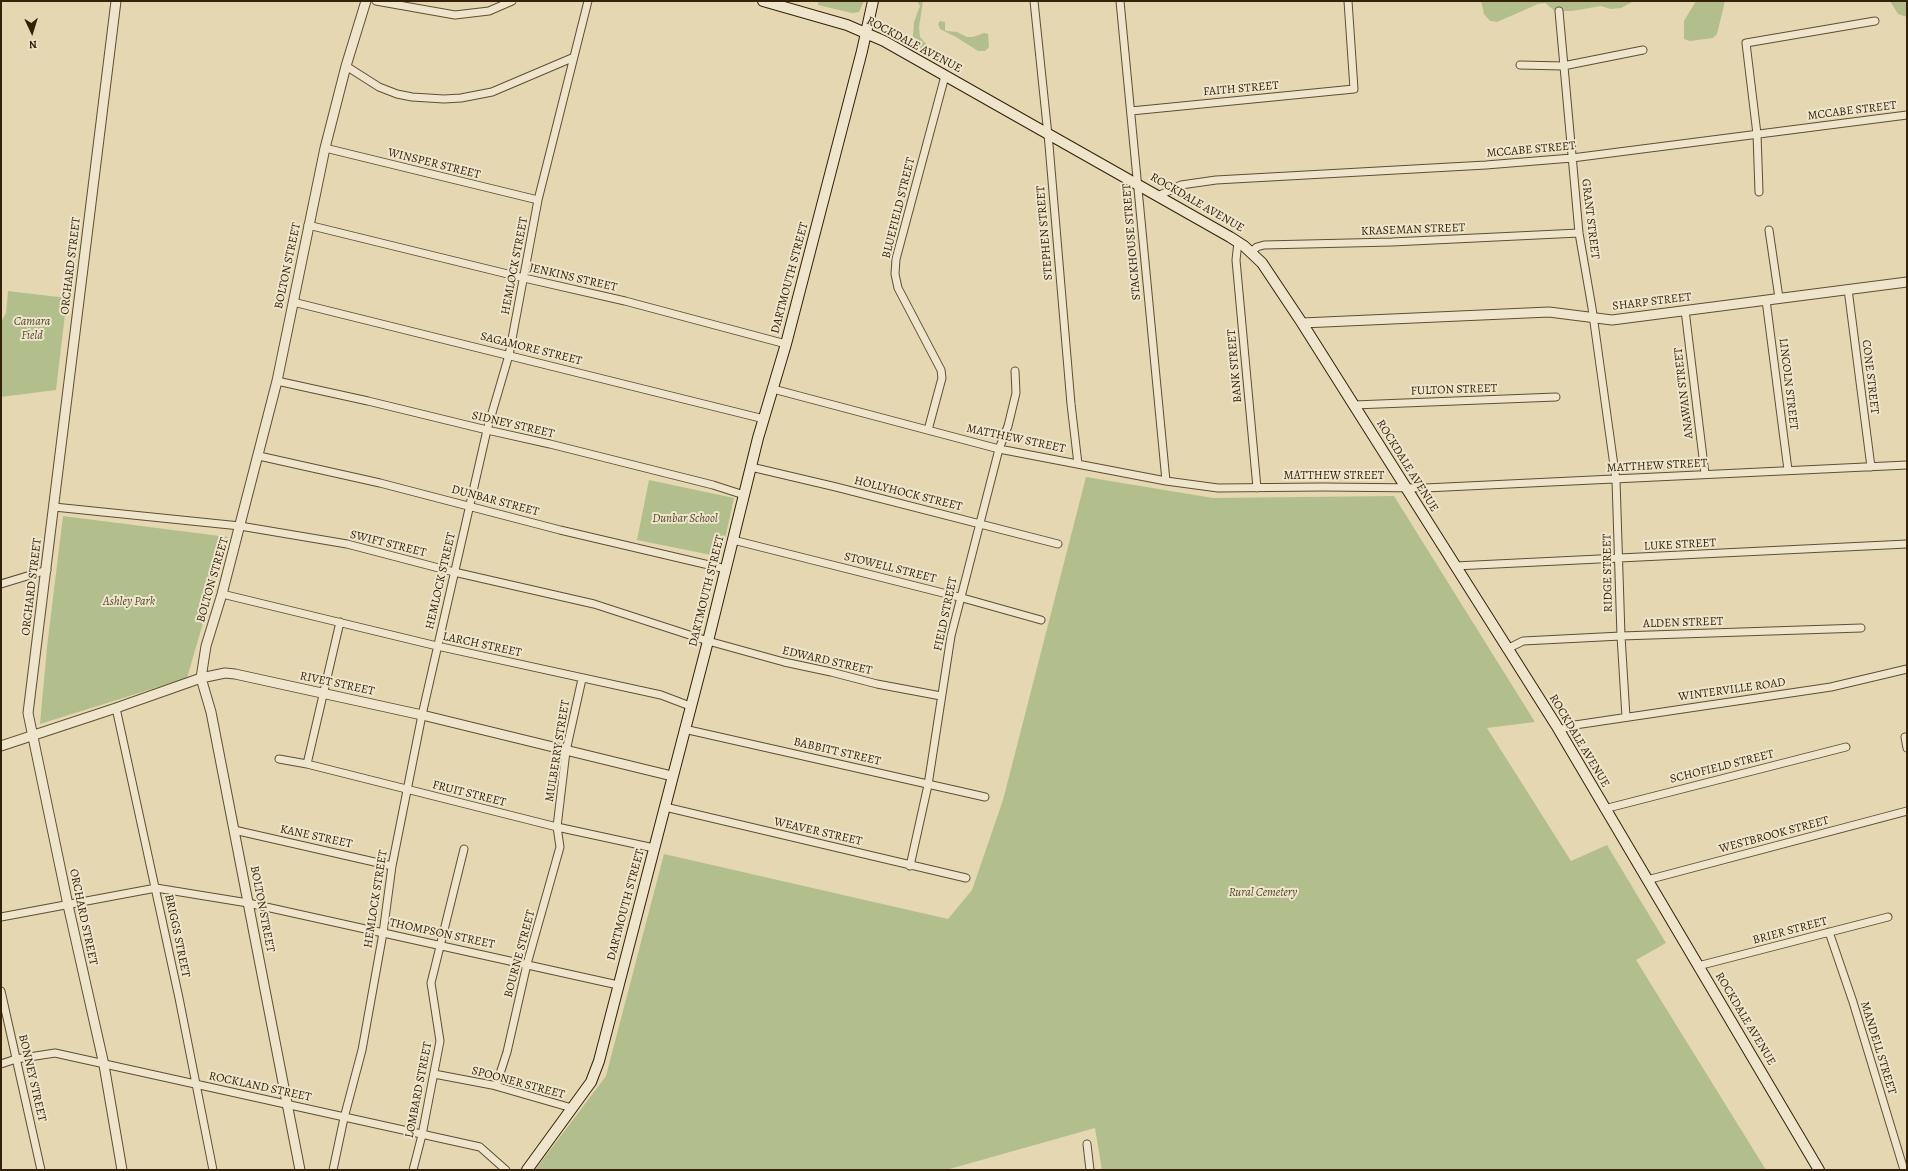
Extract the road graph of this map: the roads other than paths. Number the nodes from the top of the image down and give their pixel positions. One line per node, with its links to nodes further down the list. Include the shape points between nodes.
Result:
1 (116, 1): 69 (street, ORCHARD STREET)
2 (366, 1): 17 (street, BOLTON STREET)
3 (376, 1): 4 (street, via 455,15 489,11)
4 (512, 1)
5 (588, 1): 15 (street, HEMLOCK STREET)
6 (763, 1): 13 (main road, ROCKDALE AVENUE)
7 (873, 1): 13 (main road, DARTMOUTH STREET)
8 (1034, 1): 22 (street, STEPHEN STREET)
9 (1120, 1): 20 (street, STACKHOUSE STREET)
10 (1348, 1): 20 (street, FAITH STREET, via 1354,89)
11 (1559, 11): 18 (street, GRANT STREET)
12 (1875, 22): 23 (street, via 1746,43)
13 (866, 32): 19 (main road, ROCKDALE AVENUE); 44 (main road, DARTMOUTH STREET)
14 (1643, 50): 18 (street)
15 (572, 58): 17 (street, via 492,92 444,99 397,94); 29 (street, HEMLOCK STREET)
16 (1520, 65): 18 (street)
17 (346, 66): 24 (street, BOLTON STREET)
18 (1563, 66): 25 (street, GRANT STREET)
19 (945, 76): 22 (main road, ROCKDALE AVENUE); 53 (street, BLUEFIELD STREET, via 894,274 898,288 941,370 942,378)
20 (1131, 111): 26 (street, STACKHOUSE STREET)
21 (1907, 115): 23 (street, MCCABE STREET)
22 (1047, 132): 26 (main road, ROCKDALE AVENUE); 57 (street, STEPHEN STREET)
23 (1757, 134): 25 (street, MCCABE STREET); 27 (street)
24 (325, 148): 29 (street, WINSPER STREET); 30 (street, BOLTON STREET)
25 (1572, 158): 28 (street, MCCABE STREET, via 1486,166 1216,180 1173,187); 32 (street, GRANT STREET)
26 (1138, 184): 28 (main road, ROCKDALE AVENUE); 63 (street, STACKHOUSE STREET)
27 (1759, 192)
28 (1158, 196): 33 (main road, ROCKDALE AVENUE)
29 (538, 200): 35 (street, HEMLOCK STREET)
30 (308, 225): 35 (street, JENKINS STREET); 40 (street, BOLTON STREET)
31 (1769, 230): 38 (street)
32 (1579, 233): 34 (street, KRASEMAN STREET, via 1264,245); 42 (street, GRANT STREET)
33 (1238, 242): 34 (main road, ROCKDALE AVENUE); 65 (street, BANK STREET, via 1236,260)
34 (1250, 252): 43 (main road, ROCKDALE AVENUE, via 1268,270)
35 (524, 278): 44 (street, JENKINS STREET, via 625,301); 45 (street, HEMLOCK STREET)
36 (1907, 282): 37 (street, SHARP STREET)
37 (1848, 289): 38 (street, SHARP STREET); 60 (street, CONE STREET)
38 (1779, 298): 39 (street, SHARP STREET)
39 (1766, 300): 41 (street, SHARP STREET); 61 (street, LINCOLN STREET)
40 (293, 302): 45 (street, SAGAMORE STREET); 47 (street, BOLTON STREET)
41 (1685, 310): 42 (street, SHARP STREET, via 1612,320); 62 (street, ANAWAN STREET)
42 (1593, 318): 43 (street, SHARP STREET, via 1549,312); 54 (street, GRANT STREET)
43 (1302, 323): 50 (main road, ROCKDALE AVENUE)
44 (786, 344): 48 (main road, DARTMOUTH STREET)
45 (509, 355): 51 (street, SAGAMORE STREET); 52 (street, HEMLOCK STREET)
46 (1015, 371): 55 (street, FIELD STREET, via 1016,392 1008,426)
47 (277, 381): 52 (street, SIDNEY STREET); 56 (street, BOLTON STREET)
48 (773, 389): 51 (main road, DARTMOUTH STREET); 53 (street, MATTHEW STREET)
49 (1556, 397): 50 (street, FULTON STREET)
50 (1354, 405): 66 (main road, ROCKDALE AVENUE)
51 (764, 419): 59 (main road, DARTMOUTH STREET)
52 (487, 430): 67 (street, SIDNEY STREET); 68 (street, HEMLOCK STREET)
53 (928, 430): 55 (street, MATTHEW STREET)
54 (1608, 430): 64 (street, RIDGE STREET)
55 (999, 449): 57 (street, MATTHEW STREET); 70 (street, FIELD STREET)
56 (259, 456): 68 (street, DUNBAR STREET); 71 (street, BOLTON STREET)
57 (1078, 464): 63 (street, MATTHEW STREET)
58 (1907, 465): 60 (street, MATTHEW STREET)
59 (751, 467): 67 (main road, DARTMOUTH STREET); 70 (street, HOLLYHOCK STREET)
60 (1871, 467): 61 (street, MATTHEW STREET)
61 (1788, 470): 62 (street, MATTHEW STREET)
62 (1705, 474): 64 (street, MATTHEW STREET)
63 (1166, 480): 65 (street, MATTHEW STREET, via 1218,488)
64 (1616, 480): 66 (street, MATTHEW STREET); 75 (street, RIDGE STREET)
65 (1257, 488): 66 (street, MATTHEW STREET)
66 (1405, 488): 76 (main road, ROCKDALE AVENUE)
67 (744, 494): 72 (main road, DARTMOUTH STREET)
68 (470, 506): 77 (street, DUNBAR STREET); 79 (street, HEMLOCK STREET)
69 (54, 507): 71 (street, SWIFT STREET); 78 (street, ORCHARD STREET)
70 (980, 523): 73 (street, HOLLYHOCK STREET); 82 (street, FIELD STREET)
71 (240, 526): 79 (street, SWIFT STREET, via 347,544); 81 (street, BOLTON STREET)
72 (733, 540): 77 (main road, DARTMOUTH STREET); 82 (street, STOWELL STREET)
73 (1058, 544)
74 (1907, 544): 75 (street, LUKE STREET)
75 (1620, 559): 76 (street, LUKE STREET); 86 (street, RIDGE STREET)
76 (1455, 566): 89 (main road, ROCKDALE AVENUE)
77 (726, 569): 87 (main road, DARTMOUTH STREET)
78 (46, 570): 80 (street); 101 (street, ORCHARD STREET, via 28,713)
79 (454, 572): 87 (street, SWIFT STREET, via 594,604); 88 (street, HEMLOCK STREET)
80 (1, 584)
81 (222, 594): 84 (street, LARCH STREET); 91 (street, BOLTON STREET, via 206,646)
82 (959, 597): 83 (street, STOWELL STREET); 94 (street, FIELD STREET)
83 (1041, 620)
84 (340, 622): 88 (street, LARCH STREET); 93 (street)
85 (1861, 628): 86 (street, ALDEN STREET)
86 (1621, 636): 89 (street, ALDEN STREET, via 1523,641); 98 (street, RIDGE STREET)
87 (708, 641): 94 (street, EDWARD STREET, via 877,684); 95 (main road, DARTMOUTH STREET)
88 (437, 646): 92 (street, LARCH STREET); 97 (street, HEMLOCK STREET)
89 (1508, 649): 100 (main road, ROCKDALE AVENUE)
90 (1907, 669): 98 (street, WINTERVILLE ROAD, via 1831,687)
91 (201, 678): 93 (street, RIVET STREET, via 224,673 235,674); 96 (street, RIVET STREET); 117 (street, BOLTON STREET, via 211,712)
92 (582, 679): 95 (street, LARCH STREET, via 661,695); 106 (street, MULBERRY STREET)
93 (323, 692): 97 (street, RIVET STREET); 108 (street)
94 (942, 696): 110 (street, FIELD STREET)
95 (690, 706): 99 (main road, DARTMOUTH STREET)
96 (116, 708): 101 (street, RIVET STREET); 124 (street, BRIGGS STREET)
97 (422, 715): 106 (street, RIVET STREET); 111 (street, HEMLOCK STREET)
98 (1626, 717): 100 (street, WINTERVILLE ROAD)
99 (684, 729): 109 (main road, DARTMOUTH STREET); 110 (street, BABBITT STREET)
100 (1559, 730): 114 (main road, ROCKDALE AVENUE)
101 (33, 736): 103 (street, RIVET STREET); 126 (street, ORCHARD STREET)
102 (1905, 737): 105 (street)
103 (1, 746)
104 (1846, 747): 114 (street, SCHOFIELD STREET)
105 (1907, 748)
106 (566, 751): 109 (street, RIVET STREET); 116 (street, MULBERRY STREET)
107 (279, 759): 108 (street, FRUIT STREET)
108 (307, 764): 111 (street, FRUIT STREET)
109 (672, 776): 113 (main road, DARTMOUTH STREET)
110 (928, 785): 112 (street, BABBITT STREET); 121 (street, FIELD STREET)
111 (407, 789): 116 (street, FRUIT STREET); 120 (street, HEMLOCK STREET)
112 (985, 797)
113 (665, 807): 118 (main road, DARTMOUTH STREET); 121 (street, WEAVER STREET)
114 (1604, 809): 123 (main road, ROCKDALE AVENUE)
115 (1907, 811): 123 (street, WESTBROOK STREET)
116 (557, 827): 118 (street, FRUIT STREET); 132 (street, BOURNE STREET, via 560,847)
117 (234, 830): 120 (street, KANE STREET); 125 (street, BOLTON STREET)
118 (654, 848): 134 (main road, DARTMOUTH STREET)
119 (464, 849): 131 (street, LOMBARD STREET)
120 (392, 866): 130 (street, HEMLOCK STREET)
121 (910, 866): 122 (street, WEAVER STREET)
122 (966, 878)
123 (1647, 880): 133 (main road, ROCKDALE AVENUE)
124 (156, 888): 125 (street, THOMPSON STREET); 126 (street, THOMPSON STREET); 140 (street, BRIGGS STREET)
125 (248, 903): 130 (street, THOMPSON STREET); 142 (street, BOLTON STREET)
126 (68, 905): 127 (street, THOMPSON STREET); 138 (street, ORCHARD STREET)
127 (1, 917)
128 (1888, 917): 129 (street, BRIER STREET)
129 (1829, 932): 133 (street, BRIER STREET); 157 (street, MANDELL STREET)
130 (383, 933): 131 (street, THOMPSON STREET); 144 (street, HEMLOCK STREET, via 362,1050)
131 (441, 946): 132 (street, THOMPSON STREET); 139 (street, LOMBARD STREET, via 431,983 440,1041)
132 (527, 964): 134 (street, THOMPSON STREET); 141 (street, BOURNE STREET)
133 (1698, 966): 156 (main road, ROCKDALE AVENUE)
134 (618, 985): 143 (main road, DARTMOUTH STREET, via 599,1061 590,1082)
135 (1, 991): 136 (street, BONNEY STREET)
136 (16, 1059): 137 (street, ROCKLAND STREET); 138 (street, ROCKLAND STREET, via 55,1053); 147 (street, BONNEY STREET)
137 (1, 1064)
138 (104, 1065): 140 (street, ROCKLAND STREET); 148 (street, ORCHARD STREET)
139 (434, 1074): 141 (street, SPOONER STREET); 145 (street, LOMBARD STREET)
140 (197, 1084): 142 (street, ROCKLAND STREET); 149 (street, BRIGGS STREET)
141 (496, 1086): 143 (street, SPOONER STREET)
142 (286, 1103): 144 (street, ROCKLAND STREET); 150 (street, BOLTON STREET)
143 (572, 1108): 154 (main road, DARTMOUTH STREET)
144 (344, 1118): 145 (street, ROCKLAND STREET); 151 (street, HEMLOCK STREET)
145 (422, 1135): 152 (street, LOMBARD STREET); 153 (street, ROCKLAND STREET, via 480,1147)
146 (1087, 1144): 155 (street)
147 (41, 1170)
148 (122, 1170)
149 (213, 1170)
150 (300, 1170)
151 (333, 1170)
152 (413, 1170)
153 (506, 1170)
154 (527, 1170)
155 (1090, 1170)
156 (1819, 1170)
157 (1904, 1170)

